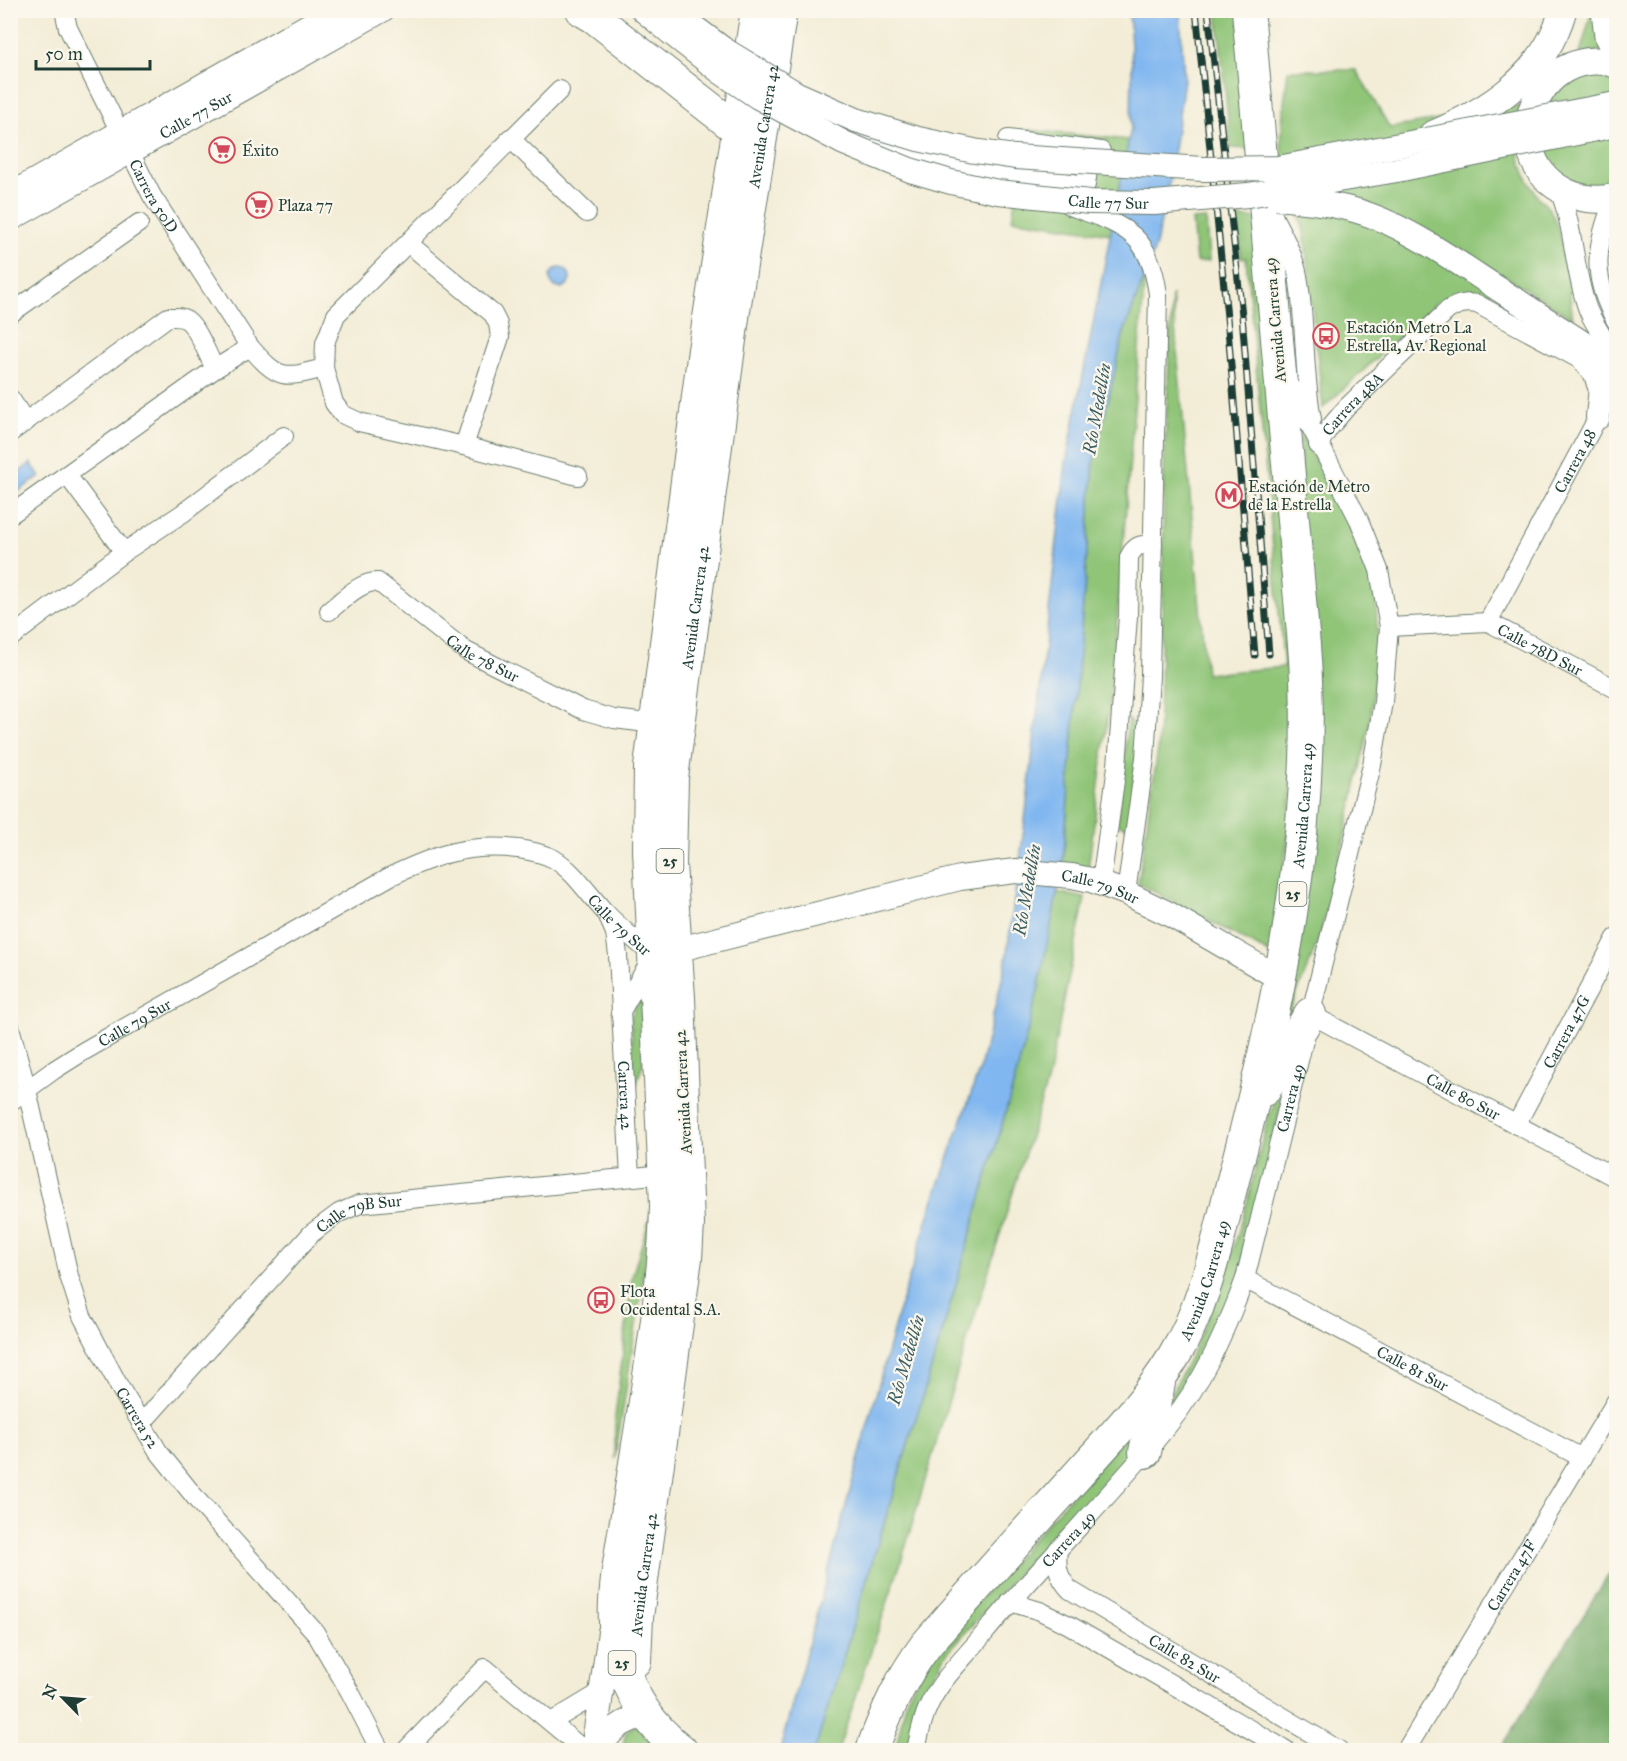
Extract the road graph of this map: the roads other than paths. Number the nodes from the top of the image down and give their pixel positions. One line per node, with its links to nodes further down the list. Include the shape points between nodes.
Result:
1 (64, 10): 25 (street, Carrera 50D, via 68,28)
2 (336, 10): 25 (street, Calle 77 Sur)
3 (382, 10): 25 (street, Calle 77 Sur)
4 (582, 10): 22 (highway)
5 (643, 10): 13 (street, Calle 77 Sur)
6 (744, 10): 14 (highway)
7 (757, 10): 14 (highway, Avenida Carrera 42 / 25)
8 (781, 10): 19 (highway, Avenida Carrera 42 / 25)
9 (1248, 10): 31 (highway, Avenida Carrera 49 / 25)
10 (1563, 10): 26 (main road, bridge, via 1548,47 1518,83 1484,110)
11 (1581, 10): 17 (main road, via 1570,45)
12 (1605, 10): 15 (main road, via 1608,37)
13 (674, 19): 26 (street, Calle 77 Sur, bridge, via 796,94 883,129 974,151 1015,157 1246,169 1303,165); 33 (street, Calle 77 Sur, bridge, via 721,72 758,97 844,143 930,177 998,192)
14 (752, 45): 22 (highway, Avenida Carrera 42 / 25)
15 (1617, 52)
16 (1617, 64): 17 (main road, via 1586,62)
17 (1549, 81): 29 (main road, via 1536,98 1529,118 1528,140 1534,160)
18 (560, 90): 23 (street)
19 (769, 94): 27 (street, Calle 77 Sur, via 827,123 909,153 963,167 1086,185); 69 (highway, Avenida Carrera 42 / 25, via 734,310 675,744)
20 (1617, 104): 26 (street, Calle 77 Sur, bridge)
21 (1617, 125): 31 (street, Calle 77 Sur, bridge)
22 (738, 130): 62 (highway, Avenida Carrera 42 / 25, via 704,350)
23 (510, 138): 34 (street); 37 (street)
24 (1008, 139): 27 (street)
25 (125, 142): 30 (street, Calle 77 Sur); 35 (street, Calle 77 Sur); 40 (street, Carrera 50D, via 152,196)
26 (1413, 142)
27 (1091, 149): 28 (street)
28 (1182, 161)
29 (1558, 188): 32 (main road, via 1579,198); 42 (street, Carrera 48, via 1570,222 1584,298)
30 (10, 195)
31 (1256, 196): 33 (street, Calle 77 Sur, bridge, via 1154,203); 41 (highway, Avenida Carrera 49 / 25); 46 (street, bridge, via 1328,204 1366,215 1416,238 1592,349 1602,375); 50 (street, Carrera 48A, via 1288,246 1298,277 1309,399)
32 (1615, 197): 39 (street, via 1601,234 1598,265 1603,290)
33 (1051, 198): 55 (street, bridge, via 1129,231 1144,247 1155,274 1158,304)
34 (587, 213)
35 (10, 219)
36 (139, 223): 38 (street)
37 (408, 243): 43 (street, via 336,315 326,343); 51 (street, via 494,314 498,324 500,338)
38 (10, 314)
39 (1617, 321)
40 (250, 347): 43 (street, Carrera 50D, via 267,367 280,375 296,376); 44 (street)
41 (1279, 365): 50 (street, Carrera 49); 70 (highway, Avenida Carrera 49 / 25, via 1306,666 1308,743 1301,843)
42 (1615, 367): 46 (street, Carrera 48, via 1613,384)
43 (324, 368): 51 (street, via 334,403 342,414 368,424)
44 (215, 369): 47 (street, via 192,326 186,320 168,317); 52 (street)
45 (10, 398): 47 (street)
46 (1598, 417): 50 (street, Carrera 48A, via 1593,374 1579,359 1477,304 1466,302 1448,310 1364,390); 58 (street, Carrera 48)
47 (26, 422): 48 (street)
48 (10, 433)
49 (284, 436): 56 (street, via 183,513)
50 (1318, 444): 59 (street, Carrera 49, via 1359,520 1379,570)
51 (465, 446): 53 (street)
52 (67, 475): 54 (street); 56 (street)
53 (578, 476)
54 (10, 516)
55 (1153, 544): 63 (street, via 1140,544 1129,557 1122,696); 64 (street, via 1145,758)
56 (124, 552): 60 (street)
57 (329, 611): 62 (street, Calle 78 Sur, via 362,586 378,582 466,651 583,710)
58 (1488, 622): 59 (street, Calle 78D Sur); 61 (street, Calle 78D Sur)
59 (1389, 627): 72 (street, Carrera 49, via 1383,702 1372,765)
60 (10, 638)
61 (1617, 689)
62 (655, 724): 69 (highway, Avenida Carrera 42 / 25, via 649,806)
63 (1109, 830): 64 (street, via 1122,836); 65 (street)
64 (1134, 834): 66 (street)
65 (1101, 883): 66 (street, Calle 79 Sur); 69 (street, Calle 79 Sur, via 1072,876 987,873)
66 (1126, 892): 70 (street, Calle 79 Sur)
67 (607, 914): 69 (street, Calle 79 Sur); 71 (street, Carrera 42, via 617,944); 75 (street, Calle 79 Sur, via 570,872 552,858 492,846 450,852 379,883 84,1051)
68 (1617, 938): 78 (street, Carrera 47G)
69 (664, 953): 71 (street); 74 (highway, Avenida Carrera 42 / 25)
70 (1279, 978): 77 (highway, Avenida Carrera 49 / 25)
71 (620, 1013): 79 (street, Carrera 42)
72 (1310, 1014): 77 (highway); 78 (street, Calle 80 Sur); 81 (street, Carrera 49)
73 (10, 1027): 75 (street, Carrera 52)
74 (670, 1052): 79 (highway, Avenida Carrera 42 / 25, via 662,1142); 79 (highway, via 642,1114); 92 (highway, Avenida Carrera 42 / 25, via 688,1224 637,1617 635,1663)
75 (27, 1090): 76 (street, Calle 79 Sur); 84 (street, Carrera 52, via 69,1276 82,1316)
76 (10, 1102)
77 (1251, 1111): 82 (highway, Avenida Carrera 49 / 25, via 1199,1305)
78 (1516, 1125): 80 (street, Calle 80 Sur)
79 (646, 1176): 84 (street, Calle 79B Sur, via 360,1204 339,1213 312,1233); 89 (highway, Avenida Carrera 42 / 25, via 666,1205 663,1273)
80 (1617, 1178)
81 (1245, 1279): 85 (street, Carrera 49, via 1207,1368 1184,1405); 86 (street, Calle 81 Sur)
82 (1160, 1379): 85 (highway); 90 (highway, Avenida Carrera 49 / 25)
83 (1617, 1401): 86 (street, Carrera 47F)
84 (141, 1424): 94 (street, Carrera 52, via 198,1501 315,1632)
85 (1145, 1452): 87 (street, Carrera 49)
86 (1582, 1458): 104 (street, Carrera 47F)
87 (1058, 1549): 88 (street, Carrera 49); 103 (street, Calle 82 Sur, via 1057,1570 1070,1590)
88 (1010, 1602): 101 (street, Carrera 49, via 928,1706); 102 (street, Calle 82 Sur, via 1069,1625)
89 (614, 1606): 91 (street); 92 (highway, Avenida Carrera 42 / 25, via 620,1657)
90 (910, 1666): 99 (highway); 100 (highway, 25, via 889,1722)
91 (601, 1692): 93 (street); 97 (street)
92 (646, 1714): 97 (street, via 615,1727); 98 (highway, 25)
93 (551, 1722): 95 (street, via 485,1668); 96 (street)
94 (380, 1750)
95 (406, 1750)
96 (584, 1750)
97 (595, 1750)
98 (681, 1750)
99 (872, 1750)
100 (885, 1750)
101 (916, 1750)
102 (1286, 1750)
103 (1339, 1750)
104 (1406, 1750)

